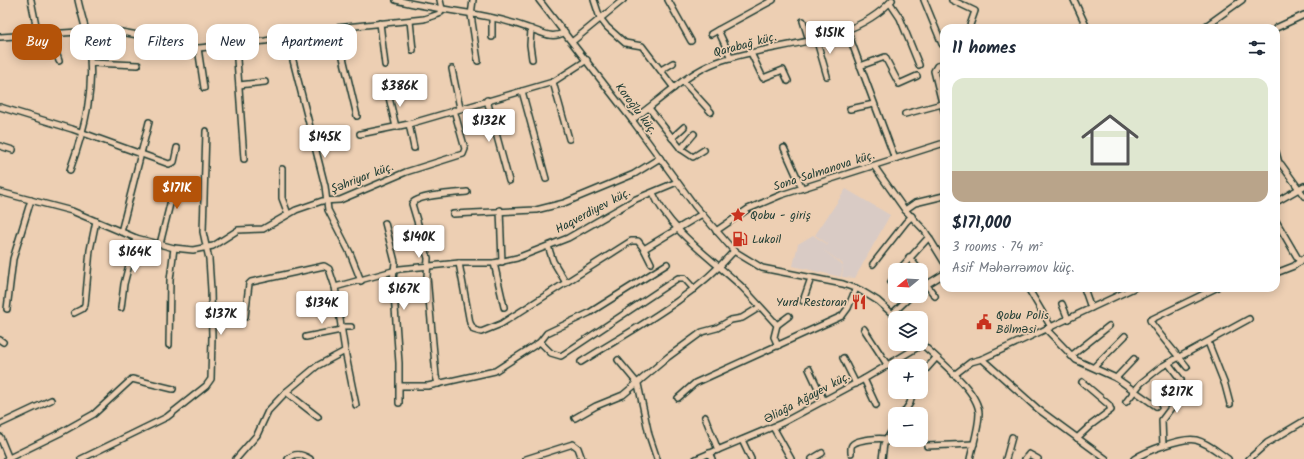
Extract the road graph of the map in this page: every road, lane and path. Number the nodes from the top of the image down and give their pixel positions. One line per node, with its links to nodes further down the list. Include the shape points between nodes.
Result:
1 (30, 0): 24 (street)
2 (78, 0): 25 (street)
3 (396, 0): 16 (street)
4 (440, 0): 16 (street)
5 (473, 0): 17 (street)
6 (540, 0): 34 (street, Koroğlu küç.)
7 (594, 0): 20 (street)
8 (623, 0): 20 (street)
9 (668, 0): 42 (street)
10 (773, 0): 32 (street)
11 (924, 0): 40 (street)
12 (952, 0): 26 (street, via 975,11)
13 (1074, 0): 27 (street)
14 (1242, 0): 28 (street)
15 (891, 2): 33 (street, Qarabağ küç., via 867,21); 60 (street)
16 (442, 9): 17 (street); 21 (street, via 434,16)
17 (471, 13): 19 (street); 55 (street)
18 (1304, 15): 30 (street)
19 (492, 18): 31 (street); 38 (street)
20 (600, 18): 43 (street); 64 (street, via 625,43 642,46)
21 (410, 20): 23 (street); 46 (street)
22 (803, 21): 41 (street)
23 (380, 23): 29 (street); 59 (street)
24 (35, 24)
25 (84, 24)
26 (970, 24)
27 (1085, 24)
28 (1209, 24)
29 (357, 26)
30 (1280, 26)
31 (531, 29): 34 (street, via 552,36); 49 (street)
32 (718, 30): 35 (street); 48 (street)
33 (847, 30): 39 (street, Qarabağ küç.); 62 (street)
34 (565, 32): 43 (street, Koroğlu küç.)
35 (711, 34)
36 (12, 36): 37 (street)
37 (0, 37)
38 (492, 37)
39 (816, 38): 41 (street, Qarabağ küç.); 65 (street)
40 (940, 39)
41 (809, 40): 47 (street, Qarabağ küç.)
42 (692, 41)
43 (572, 42): 54 (street, Koroğlu küç.)
44 (206, 47): 45 (street)
45 (198, 48): 72 (street)
46 (413, 50)
47 (751, 53): 48 (street, Qarabağ küç.); 68 (street, via 763,78 783,70)
48 (731, 58): 67 (street, Qarabağ küç., via 705,67)
49 (532, 59)
50 (91, 60): 56 (street)
51 (237, 60): 71 (street)
52 (292, 60): 128 (street)
53 (344, 60): 87 (street)
54 (587, 60): 70 (street); 88 (street, Koroğlu küç.)
55 (478, 61)
56 (91, 63): 58 (street); 94 (street, via 89,101)
57 (673, 63): 64 (street)
58 (138, 65)
59 (385, 65)
60 (919, 65)
61 (940, 65): 76 (street, via 934,71)
62 (860, 66): 66 (street, via 885,57 899,84); 78 (street)
63 (452, 68): 81 (street)
64 (661, 70): 73 (street)
65 (826, 76)
66 (917, 76)
67 (684, 81): 73 (street, Qarabağ küç.); 85 (street)
68 (788, 81)
69 (265, 82): 71 (street)
70 (553, 82): 74 (street); 98 (street)
71 (239, 85): 109 (street)
72 (204, 88)
73 (674, 88): 82 (street, Qarabağ küç.)
74 (522, 90): 77 (street); 115 (street)
75 (388, 93): 91 (street)
76 (940, 96)
77 (487, 100): 81 (street); 116 (street)
78 (874, 104): 83 (street); 110 (street)
79 (940, 105): 86 (street)
80 (0, 107): 94 (street)
81 (460, 108): 84 (street)
82 (649, 108): 88 (street, Qarabağ küç.); 97 (street)
83 (850, 109)
84 (454, 110): 90 (street); 128 (street, Şəhriyar küç., via 465,150 463,154 406,172 340,200)
85 (711, 112)
86 (905, 114)
87 (357, 116)
88 (632, 120): 108 (street, Koroğlu küç.)
89 (150, 122): 107 (street)
90 (408, 124): 91 (street); 102 (street)
91 (396, 127): 95 (street)
92 (684, 128): 97 (street)
93 (206, 131): 145 (street, via 203,232)
94 (83, 133): 107 (street); 114 (street)
95 (360, 134)
96 (694, 134): 104 (street)
97 (672, 138): 104 (street)
98 (569, 139)
99 (940, 144): 110 (street, Sona Salmanova küç.)
100 (0, 146): 105 (street)
101 (177, 148): 107 (street, via 172,164)
102 (414, 148)
103 (784, 148): 119 (street)
104 (681, 149): 106 (street, via 693,156)
105 (13, 150)
106 (704, 150)
107 (142, 154): 140 (street)
108 (660, 158): 117 (street, Koroğlu küç.); 129 (street, via 634,174 564,203 536,210)
109 (244, 159)
110 (895, 159): 111 (street, Sona Salmanova küç.)
111 (874, 166): 119 (street, Sona Salmanova küç.); 130 (street)
112 (1280, 166): 118 (street)
113 (282, 169): 131 (street, via 281,191)
114 (70, 170)
115 (546, 179)
116 (509, 181)
117 (677, 182): 123 (street, Haqverdiyev küç.); 133 (street, Koroğlu küç.)
118 (1302, 187): 124 (street); 127 (street)
119 (802, 188): 139 (street, Sona Salmanova küç., via 752,207)
120 (164, 190): 143 (street, via 171,192 172,196)
121 (0, 192): 126 (street, Şəhriyar küç.)
122 (467, 192): 160 (street, via 413,202 428,258)
123 (653, 193): 138 (street); 144 (street, Haqverdiyev küç., via 636,199 579,232)
124 (1304, 196)
125 (940, 197): 130 (street, via 915,203)
126 (31, 200): 135 (street, Şəhriyar küç., via 72,211); 185 (street, via 14,259)
127 (1280, 200)
128 (327, 201): 131 (street, Şəhriyar küç., via 314,203); 166 (street, via 328,210)
129 (500, 210): 132 (street); 152 (street)
130 (906, 210): 134 (street)
131 (288, 214): 145 (street, Şəhriyar küç., via 268,228 238,230)
132 (453, 214)
133 (702, 214): 138 (street); 139 (street, Koroğlu küç.)
134 (912, 216): 141 (street); 159 (street)
135 (96, 221): 140 (street, Şəhriyar küç.); 188 (street, via 84,305 82,309)
136 (385, 223): 162 (street, via 395,259)
137 (1280, 227): 151 (street)
138 (678, 228): 147 (street); 161 (street)
139 (716, 230): 148 (street, Koroğlu küç.)
140 (121, 232): 142 (street, Şəhriyar küç.)
141 (929, 237): 149 (street); 150 (street)
142 (136, 238): 143 (street, Şəhriyar küç.); 183 (street)
143 (160, 244): 146 (street, Şəhriyar küç.)
144 (548, 246): 152 (street, Haqverdiyev küç.); 167 (street, via 553,261)
145 (206, 247): 146 (street, Şəhriyar küç., via 193,250); 265 (street, via 211,298 211,379 206,386 167,417)
146 (174, 248): 203 (street, via 170,280)
147 (644, 249): 155 (street); 167 (street, via 638,240 631,241)
148 (734, 251): 161 (street); 165 (street, Koroğlu küç., via 762,268)
149 (940, 255)
150 (909, 257): 156 (street); 157 (street)
151 (1302, 260): 163 (street)
152 (502, 262): 154 (street, Haqverdiyev küç.)
153 (459, 263): 154 (street, Haqverdiyev küç.); 160 (street, Haqverdiyev küç.); 167 (street, via 470,323 478,332 501,324)
154 (494, 263): 181 (street)
155 (651, 263)
156 (904, 263)
157 (914, 263)
158 (667, 264): 201 (street, via 589,313 547,333)
159 (873, 264)
160 (428, 267): 162 (street, Haqverdiyev küç.); 228 (street)
161 (719, 268): 172 (street); 182 (street, via 741,286)
162 (394, 270): 166 (street, Haqverdiyev küç.); 231 (street)
163 (1280, 271)
164 (940, 276): 168 (street)
165 (811, 278): 171 (street, Koroğlu küç.); 178 (street)
166 (361, 281): 169 (street, Haqverdiyev küç.)
167 (566, 283)
168 (928, 283)
169 (335, 287): 190 (street, via 329,270 324,266 251,282); 197 (street)
170 (928, 287): 177 (street)
171 (856, 288): 186 (street, Koroğlu küç., via 870,295); 204 (street, via 846,313)
172 (694, 289): 201 (street, via 684,278 678,278 561,356 551,353); 216 (street, via 669,309)
173 (1030, 292): 196 (street)
174 (1085, 292): 184 (street)
175 (1125, 292): 184 (street)
176 (1208, 292): 209 (street, via 1150,320)
177 (935, 296)
178 (803, 301)
179 (904, 303): 187 (street)
180 (1062, 304): 191 (street)
181 (504, 307)
182 (760, 307): 193 (street); 229 (street, via 742,318 702,332 668,357)
183 (120, 308)
184 (1091, 308): 191 (street)
185 (8, 309)
186 (889, 311)
187 (895, 311)
188 (74, 312)
189 (789, 316): 193 (street)
190 (245, 317)
191 (1068, 319): 196 (street)
192 (1249, 319): 202 (street)
193 (777, 325): 204 (street, via 774,337)
194 (1109, 326): 208 (street)
195 (351, 327): 197 (street)
196 (1048, 328): 208 (street); 214 (street)
197 (341, 329): 200 (street); 206 (street)
198 (864, 329): 218 (street)
199 (1124, 336): 220 (street)
200 (306, 337)
201 (540, 342): 228 (street, via 495,371)
202 (1208, 342): 209 (street); 241 (street)
203 (169, 345)
204 (778, 346): 236 (street, via 695,383)
205 (928, 350): 211 (street)
206 (345, 351): 234 (street, via 317,366); 242 (street)
207 (911, 351): 213 (street, Əliağa Ağayev küç.)
208 (1071, 356): 220 (street)
209 (1179, 356): 217 (street); 221 (street)
210 (843, 358): 230 (street)
211 (936, 358): 219 (street); 223 (street)
212 (1134, 358): 224 (street)
213 (899, 359)
214 (982, 359): 223 (street, via 971,362); 255 (street, via 1038,409)
215 (618, 360): 229 (street)
216 (581, 362)
217 (1168, 363): 226 (street); 233 (street, via 1146,379)
218 (888, 366): 225 (street, Əliağa Ağayev küç.)
219 (928, 367)
220 (1094, 367): 224 (street)
221 (1186, 367)
222 (809, 369): 238 (street)
223 (954, 375): 257 (street, via 970,392 978,406)
224 (1116, 378): 233 (street)
225 (864, 379): 230 (street, Əliağa Ağayev küç.); 243 (street)
226 (1181, 380)
227 (1082, 382): 255 (street, via 1109,405 1111,410)
228 (438, 384): 231 (street)
229 (638, 384): 247 (street, via 615,400 596,406); 271 (street)
230 (856, 384): 238 (street, Əliağa Ağayev küç.)
231 (400, 386): 239 (street)
232 (173, 389): 264 (street, via 132,379 94,414)
233 (1136, 391): 240 (street); 244 (street)
234 (286, 392): 245 (street); 266 (street, via 268,412 257,435)
235 (1164, 393): 259 (street, via 1174,404 1162,420)
236 (678, 398)
237 (51, 400): 249 (street)
238 (824, 401): 250 (street, Əliağa Ağayev küç.)
239 (398, 402)
240 (1126, 402)
241 (1230, 404)
242 (356, 405)
243 (876, 405)
244 (1156, 406)
245 (318, 417)
246 (705, 417): 260 (street)
247 (575, 418)
248 (1304, 421): 285 (street, via 1267,443)
249 (0, 424)
250 (773, 427): 256 (street, Əliağa Ağayev küç.); 275 (street)
251 (888, 435): 254 (street)
252 (0, 437): 264 (street)
253 (1012, 437): 279 (street)
254 (886, 438): 263 (street, via 854,443); 277 (street)
255 (1077, 438): 282 (street)
256 (742, 440): 260 (street, Əliağa Ağayev küç.); 274 (street)
257 (974, 444): 258 (street); 278 (street)
258 (928, 446)
259 (1163, 446): 283 (street); 284 (street, via 1194,440 1204,443)
260 (718, 450): 261 (street, Əliağa Ağayev küç.)
261 (709, 453): 272 (street, Əliağa Ağayev küç.); 273 (street)
262 (822, 453): 276 (street)
263 (851, 453)
264 (8, 459)
265 (81, 459)
266 (236, 459)
267 (288, 459): 268 (street, via 300,454)
268 (310, 459)
269 (526, 459): 270 (street, via 573,444 578,448)
270 (582, 459)
271 (657, 459)
272 (696, 459)
273 (712, 459)
274 (751, 459)
275 (791, 459)
276 (812, 459)
277 (882, 459)
278 (970, 459)
279 (1006, 459)
280 (1025, 459): 281 (street, via 1029,454)
281 (1038, 459)
282 (1106, 459)
283 (1134, 459)
284 (1228, 459)
285 (1249, 459)

